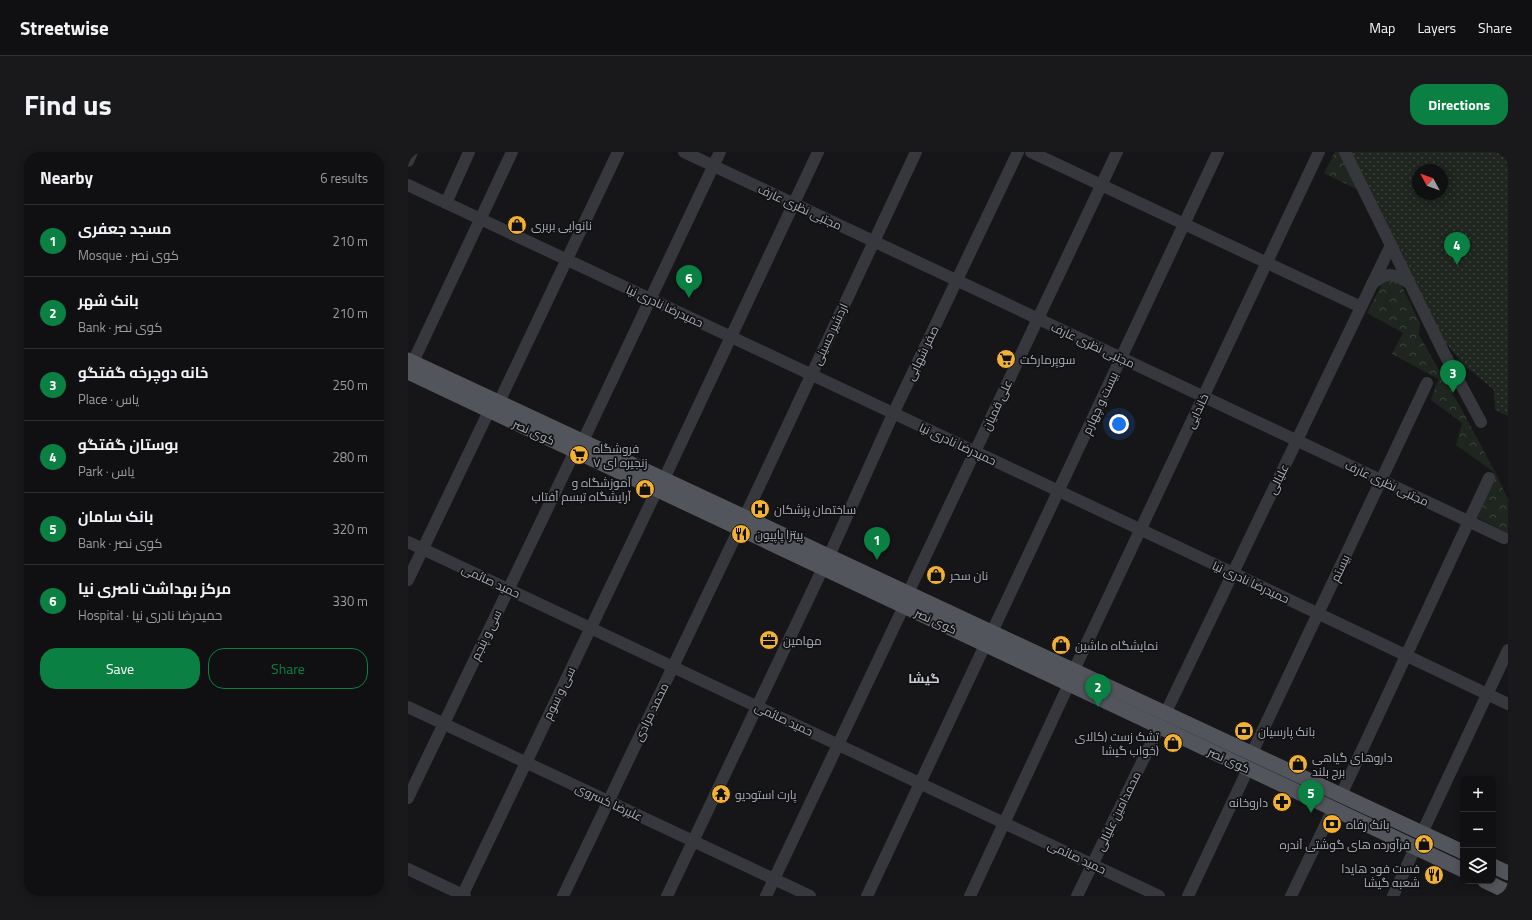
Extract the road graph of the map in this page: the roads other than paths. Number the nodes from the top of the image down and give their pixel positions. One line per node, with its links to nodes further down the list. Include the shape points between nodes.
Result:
1 (412, 152): 15 (street)
2 (469, 152): 19 (street)
3 (512, 152): 21 (street)
4 (618, 152): 25 (street)
5 (684, 152): 16 (street, مجتبی نظری عارف)
6 (720, 152): 16 (street, سی و پنجم)
7 (818, 152): 20 (street, سی و سوم)
8 (916, 152): 23 (street, اردشیر حسینی)
9 (1018, 152): 27 (street, صفر شهابی)
10 (1031, 152): 18 (street)
11 (1117, 152): 18 (street, علی قمیان)
12 (1218, 152): 22 (street, بیست و چهارم)
13 (1319, 152): 26 (street, خاندایی)
14 (1345, 152): 24 (street)
15 (408, 161)
16 (713, 166): 20 (street, مجتبی نظری عارف); 30 (street, سی و پنجم)
17 (408, 185): 19 (street, حمیدرضا نادری نیا)
18 (1101, 185): 22 (street); 32 (street, علی قمیان)
19 (446, 203): 21 (street, حمیدرضا نادری نیا)
20 (793, 204): 23 (street, مجتبی نظری عارف); 33 (street, سی و سوم)
21 (480, 219): 25 (street, حمیدرضا نادری نیا); 35 (street)
22 (1184, 224): 26 (street); 34 (street, بیست و چهارم)
23 (874, 242): 27 (street, مجتبی نظری عارف); 36 (street, اردشیر حسینی)
24 (1391, 245): 28 (street); 29 (street, علیالی)
25 (567, 260): 30 (street, حمیدرضا نادری نیا); 39 (street)
26 (1266, 263): 31 (street); 38 (street, خاندایی)
27 (957, 281): 32 (street, مجتبی نظری عارف); 40 (street, صفر شهابی)
28 (1409, 284): 29 (street, via 1391,274 1381,277); 41 (street)
29 (1371, 285): 31 (street, علیالی)
30 (650, 299): 33 (street, حمیدرضا نادری نیا); 43 (street, سی و پنجم)
31 (1361, 307): 42 (street, علیالی)
32 (1038, 319): 34 (street, مجتبی نظری عارف); 44 (street, علی قمیان)
33 (731, 337): 36 (street, حمیدرضا نادری نیا); 47 (street, سی و سوم)
34 (1121, 358): 38 (street, مجتبی نظری عارف); 48 (street, بیست و چهارم)
35 (410, 365): 39 (main road, کوی نصر)
36 (811, 375): 40 (street, حمیدرضا نادری نیا); 50 (street, اردشیر حسینی)
37 (1427, 383): 46 (street, بیستم)
38 (1203, 397): 42 (street, مجتبی نظری عارف); 51 (street, خاندایی)
39 (494, 407): 43 (main road, کوی نصر); 54 (street)
40 (893, 414): 44 (street, حمیدرضا نادری نیا); 55 (street, صفر شهابی)
41 (1481, 422)
42 (1296, 441): 46 (street, مجتبی نظری عارف); 56 (street, علیالی)
43 (579, 446): 47 (main road, کوی نصر); 58 (street, سی و پنجم)
44 (975, 452): 48 (street, حمیدرضا نادری نیا); 59 (street, علی قمیان)
45 (1488, 478): 49 (street)
46 (1381, 480): 49 (street, مجتبی نظری عارف); 60 (street, بیستم)
47 (660, 484): 50 (main road, کوی نصر); 61 (street, سی و سوم)
48 (1058, 491): 51 (street, حمیدرضا نادری نیا); 62 (street, بیست و چهارم)
49 (1468, 521): 52 (street, مجتبی نظری عارف); 64 (street)
50 (742, 522): 55 (main road, کوی نصر); 65 (street, محمد مرادی)
51 (1141, 530): 56 (street, حمیدرضا نادری نیا); 66 (street, خاندایی)
52 (1504, 538)
53 (408, 542): 54 (street, حمید صائمی)
54 (423, 549): 57 (street); 58 (street, حمید صائمی)
55 (826, 562): 59 (main road, کوی نصر); 70 (street, صفر شهابی)
56 (1233, 573): 60 (street, حمیدرضا نادری نیا); 72 (street, علیالی)
57 (408, 580)
58 (509, 589): 61 (street, حمید صائمی); 73 (street, سی و پنجم)
59 (906, 600): 62 (main road, کوی نصر); 75 (street, علی قمیان)
60 (1319, 614): 64 (street, حمیدرضا نادری نیا); 76 (street, بیستم)
61 (590, 628): 65 (street, حمید صائمی); 77 (street, سی و سوم)
62 (988, 638): 66 (main road, کوی نصر); 67 (main road, کوی نصر); 79 (street, بیست و چهارم)
63 (1508, 650): 68 (street)
64 (1406, 656): 68 (street, حمیدرضا نادری نیا); 80 (street)
65 (673, 666): 70 (street, حمید صائمی); 82 (street, محمد مرادی)
66 (1074, 670): 72 (main road, کوی نصر)
67 (1069, 684): 74 (main road, کوی نصر); 84 (street)
68 (1487, 694): 69 (street, حمیدرضا نادری نیا); 85 (street)
69 (1508, 704)
70 (757, 706): 75 (street, حمید صائمی); 86 (street, صفر شهابی)
71 (408, 707): 73 (street, علیرضا کسروی)
72 (1166, 712): 74 (main road); 76 (main road, کوی نصر)
73 (444, 724): 77 (street, علیرضا کسروی); 81 (street, سی و پنجم)
74 (1159, 727): 78 (main road, کوی نصر); 89 (street, محمدامین علیالی)
75 (838, 745): 79 (street, حمید صائمی); 92 (street, علی قمیان)
76 (1252, 753): 80 (main road, کوی نصر)
77 (526, 762): 82 (street, علیرضا کسروی); 93 (street, سی و سوم)
78 (1248, 769): 83 (main road, کوی نصر); 102 (street)
79 (920, 783): 84 (street, حمید صائمی); 98 (street, بیست و چهارم)
80 (1341, 795): 85 (main road, کوی نصر)
81 (408, 798)
82 (608, 801): 86 (street, علیرضا کسروی); 94 (street, محمد مرادی)
83 (1333, 809): 87 (main road, کوی نصر); 103 (street)
84 (1004, 823): 89 (street, حمید صائمی); 99 (street)
85 (1422, 833): 88 (main road, کوی نصر)
86 (693, 841): 92 (street, علیرضا کسروی); 95 (street, صفر شهابی)
87 (1415, 848): 91 (main road, کوی نصر); 104 (street)
88 (1460, 851)
89 (1092, 864): 100 (street, محمدامین علیالی); 101 (street, حمید صائمی)
90 (408, 869): 93 (street)
91 (1460, 869)
92 (774, 879): 96 (street, علی قمیان); 97 (street, علیرضا کسروی)
93 (463, 896)
94 (563, 896)
95 (667, 896)
96 (766, 896)
97 (810, 896)
98 (867, 896)
99 (970, 896)
100 (1077, 896)
101 (1159, 896)
102 (1188, 896)
103 (1291, 896)
104 (1392, 896)

